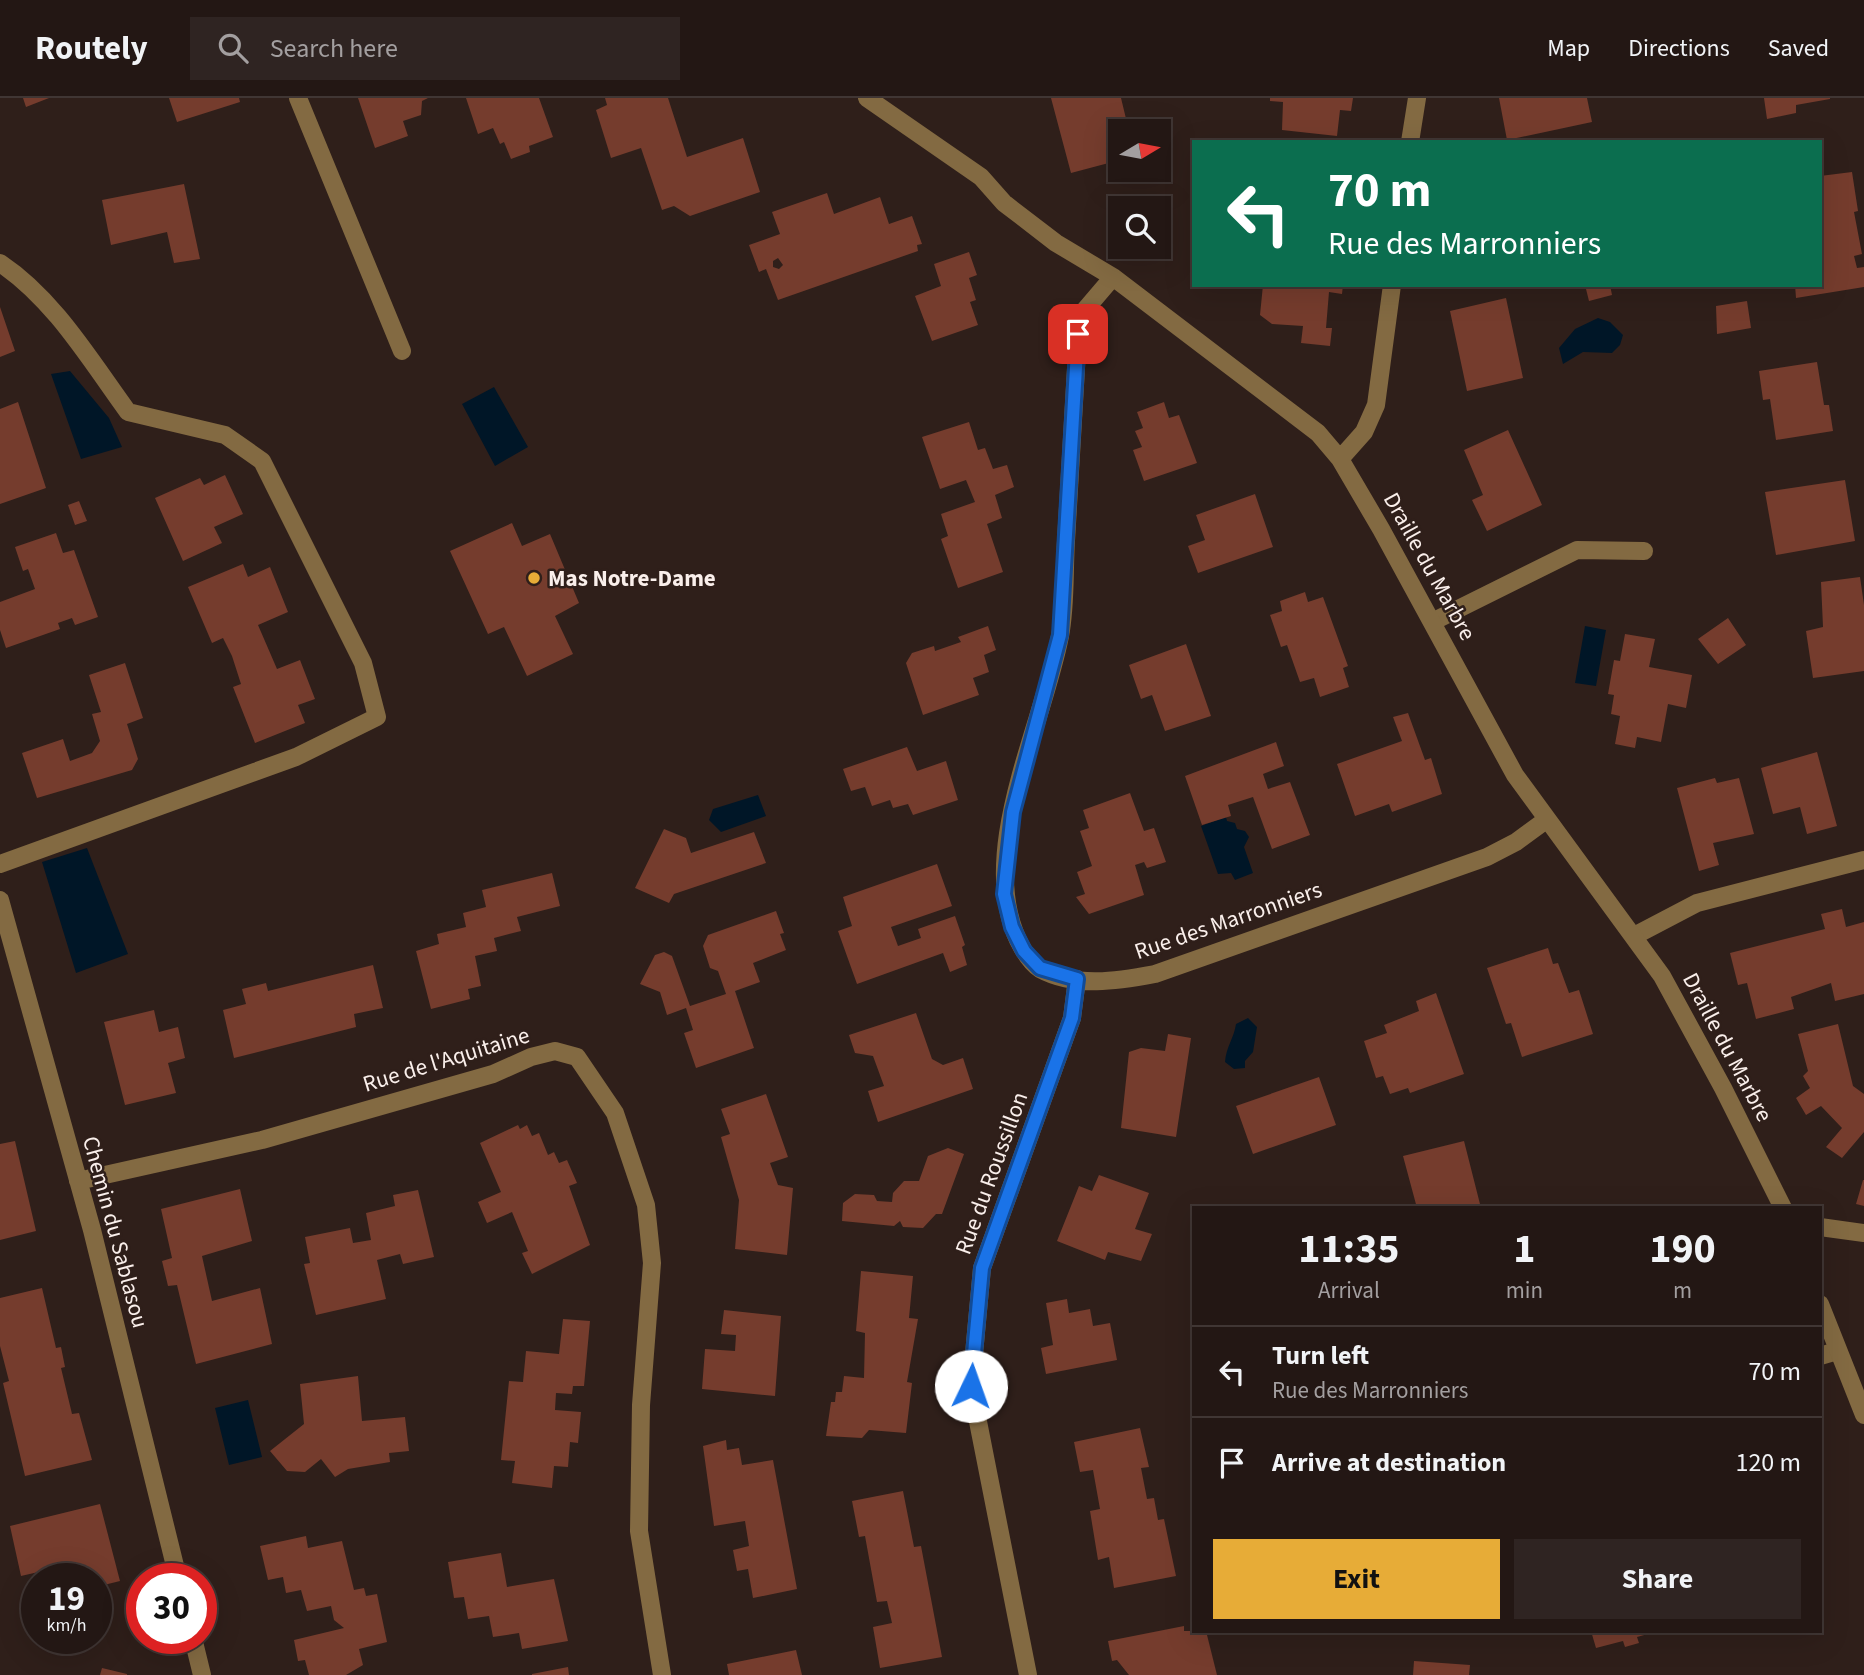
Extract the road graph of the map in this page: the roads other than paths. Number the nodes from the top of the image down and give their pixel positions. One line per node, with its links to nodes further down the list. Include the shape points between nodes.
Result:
1 (298, 98): 8 (street)
2 (867, 98): 6 (street, Draille du Marbre, via 981,177 1004,203 1056,243)
3 (1417, 98): 4 (street)
4 (1410, 140)
5 (0, 262): 14 (street, via 26,280 128,412 225,435 262,461 363,663 377,717 296,757)
6 (1113, 276): 9 (street, Draille du Marbre, via 1318,433); 17 (street, Rue des Marronniers, via 1084,312 1078,334 1060,635 1013,812 1004,894 1024,951 1040,968)
7 (1392, 287): 9 (street, via 1376,405 1364,432)
8 (402, 351)
9 (1340, 459): 11 (street, Draille du Marbre)
10 (1644, 551): 11 (street, via 1577,550)
11 (1434, 621): 12 (street, Draille du Marbre, via 1499,748)
12 (1546, 820): 16 (street, Draille du Marbre); 17 (street, Rue des Marronniers, via 1487,857 1154,974 1102,982)
13 (1864, 860): 16 (street, via 1697,903)
14 (0, 864)
15 (0, 900): 18 (street, Chemin du Sablasou)
16 (1634, 936): 19 (street, Draille du Marbre, via 1662,976)
17 (1077, 979): 29 (street, Rue du Roussillon, via 1072,1018 982,1268 972,1345 971,1386)
18 (78, 1181): 25 (street, Chemin du Sablasou); 28 (street, Rue de l'Aquitaine, via 262,1140 493,1074 555,1051 577,1057 615,1113 646,1205 652,1263 641,1405 639,1531)
19 (1782, 1206)
20 (1822, 1227): 21 (street)
21 (1864, 1233)
22 (1822, 1316): 23 (street)
23 (1828, 1354): 24 (street)
24 (1864, 1415)
25 (174, 1563)
26 (197, 1654): 27 (street)
27 (202, 1675)
28 (662, 1675)
29 (1028, 1675)

